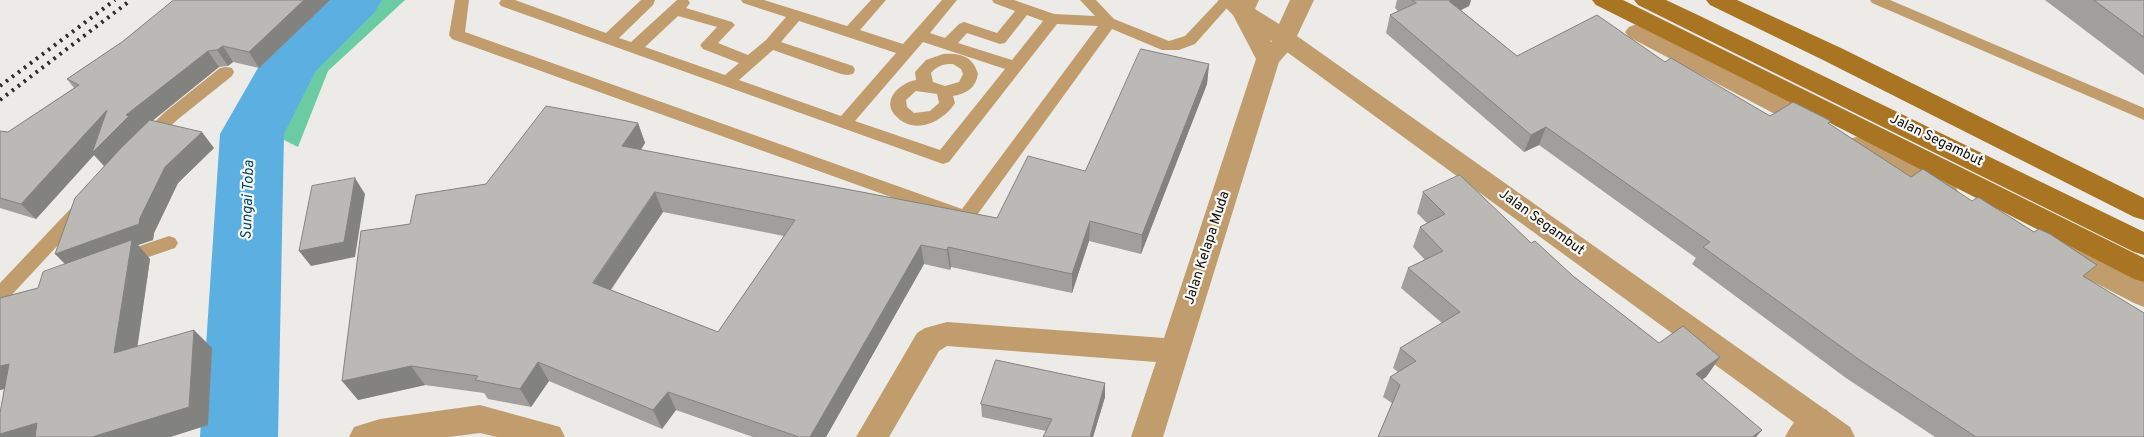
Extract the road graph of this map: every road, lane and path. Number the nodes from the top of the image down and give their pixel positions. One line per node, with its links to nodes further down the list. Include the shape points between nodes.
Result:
1 (462, 0): 20 (lane, via 457,35 966,217)
2 (508, 0): 24 (lane, via 506,3)
3 (648, 0): 24 (lane)
4 (751, 0): 18 (lane)
5 (879, 0): 21 (lane)
6 (950, 0): 23 (lane)
7 (999, 0): 17 (lane)
8 (1087, 0): 20 (lane)
9 (1302, 0): 28 (street, Jalan Kelapa Muda)
10 (1605, 0): 53 (main road)
11 (1646, 0): 51 (main road, Jalan Segambut)
12 (1718, 0): 49 (main road)
13 (1751, 0): 47 (main road)
14 (1877, 0): 43 (lane)
15 (1236, 3): 20 (lane, via 1179,45 1167,46); 28 (street, Jalan Segambut)
16 (681, 5): 27 (lane); 30 (lane, via 727,25 708,45)
17 (1024, 9): 19 (lane); 26 (lane, via 1000,39 964,27)
18 (796, 15): 21 (lane); 25 (lane)
19 (1053, 19): 20 (lane); 32 (lane)
20 (1109, 22)
21 (849, 32): 29 (lane)
22 (1637, 32): 54 (street)
23 (918, 36): 26 (lane); 29 (lane)
24 (610, 40): 27 (lane)
25 (770, 44): 30 (lane); 33 (lane)
26 (947, 45): 32 (lane)
27 (634, 48): 36 (lane)
28 (1276, 48): 56 (street, Jalan Kelapa Muda); 57 (street, Jalan Segambut)
29 (901, 55): 31 (lane); 38 (lane)
30 (750, 62): 36 (lane)
31 (926, 67): 35 (lane, via 939,60 956,59 971,70); 37 (lane, via 922,78)
32 (1014, 67): 39 (lane)
33 (847, 70)
34 (226, 72): 46 (lane, via 171,116)
35 (970, 81): 39 (lane); 40 (lane, via 959,90)
36 (727, 82): 45 (lane)
37 (925, 84): 40 (lane); 41 (lane, via 914,85)
38 (876, 85): 41 (lane); 45 (lane)
39 (997, 90): 44 (lane)
40 (944, 91): 42 (lane, via 947,103)
41 (901, 93): 42 (lane, via 899,110 910,118 926,119)
42 (943, 111): 44 (lane)
43 (2144, 114)
44 (972, 121): 45 (lane, via 943,158)
45 (844, 123)
46 (133, 152)
47 (2144, 190)
48 (92, 197): 55 (lane)
49 (2144, 210)
50 (169, 243): 52 (lane)
51 (2144, 244)
52 (102, 266)
53 (2144, 271)
54 (2144, 295)
55 (5, 304)
56 (1176, 351): 60 (street, via 947,334 936,337 928,342); 61 (street, Jalan Kelapa Muda)
57 (1819, 431)
58 (365, 437): 59 (street, via 480,419)
59 (549, 437)
60 (872, 437)
61 (1147, 437)

